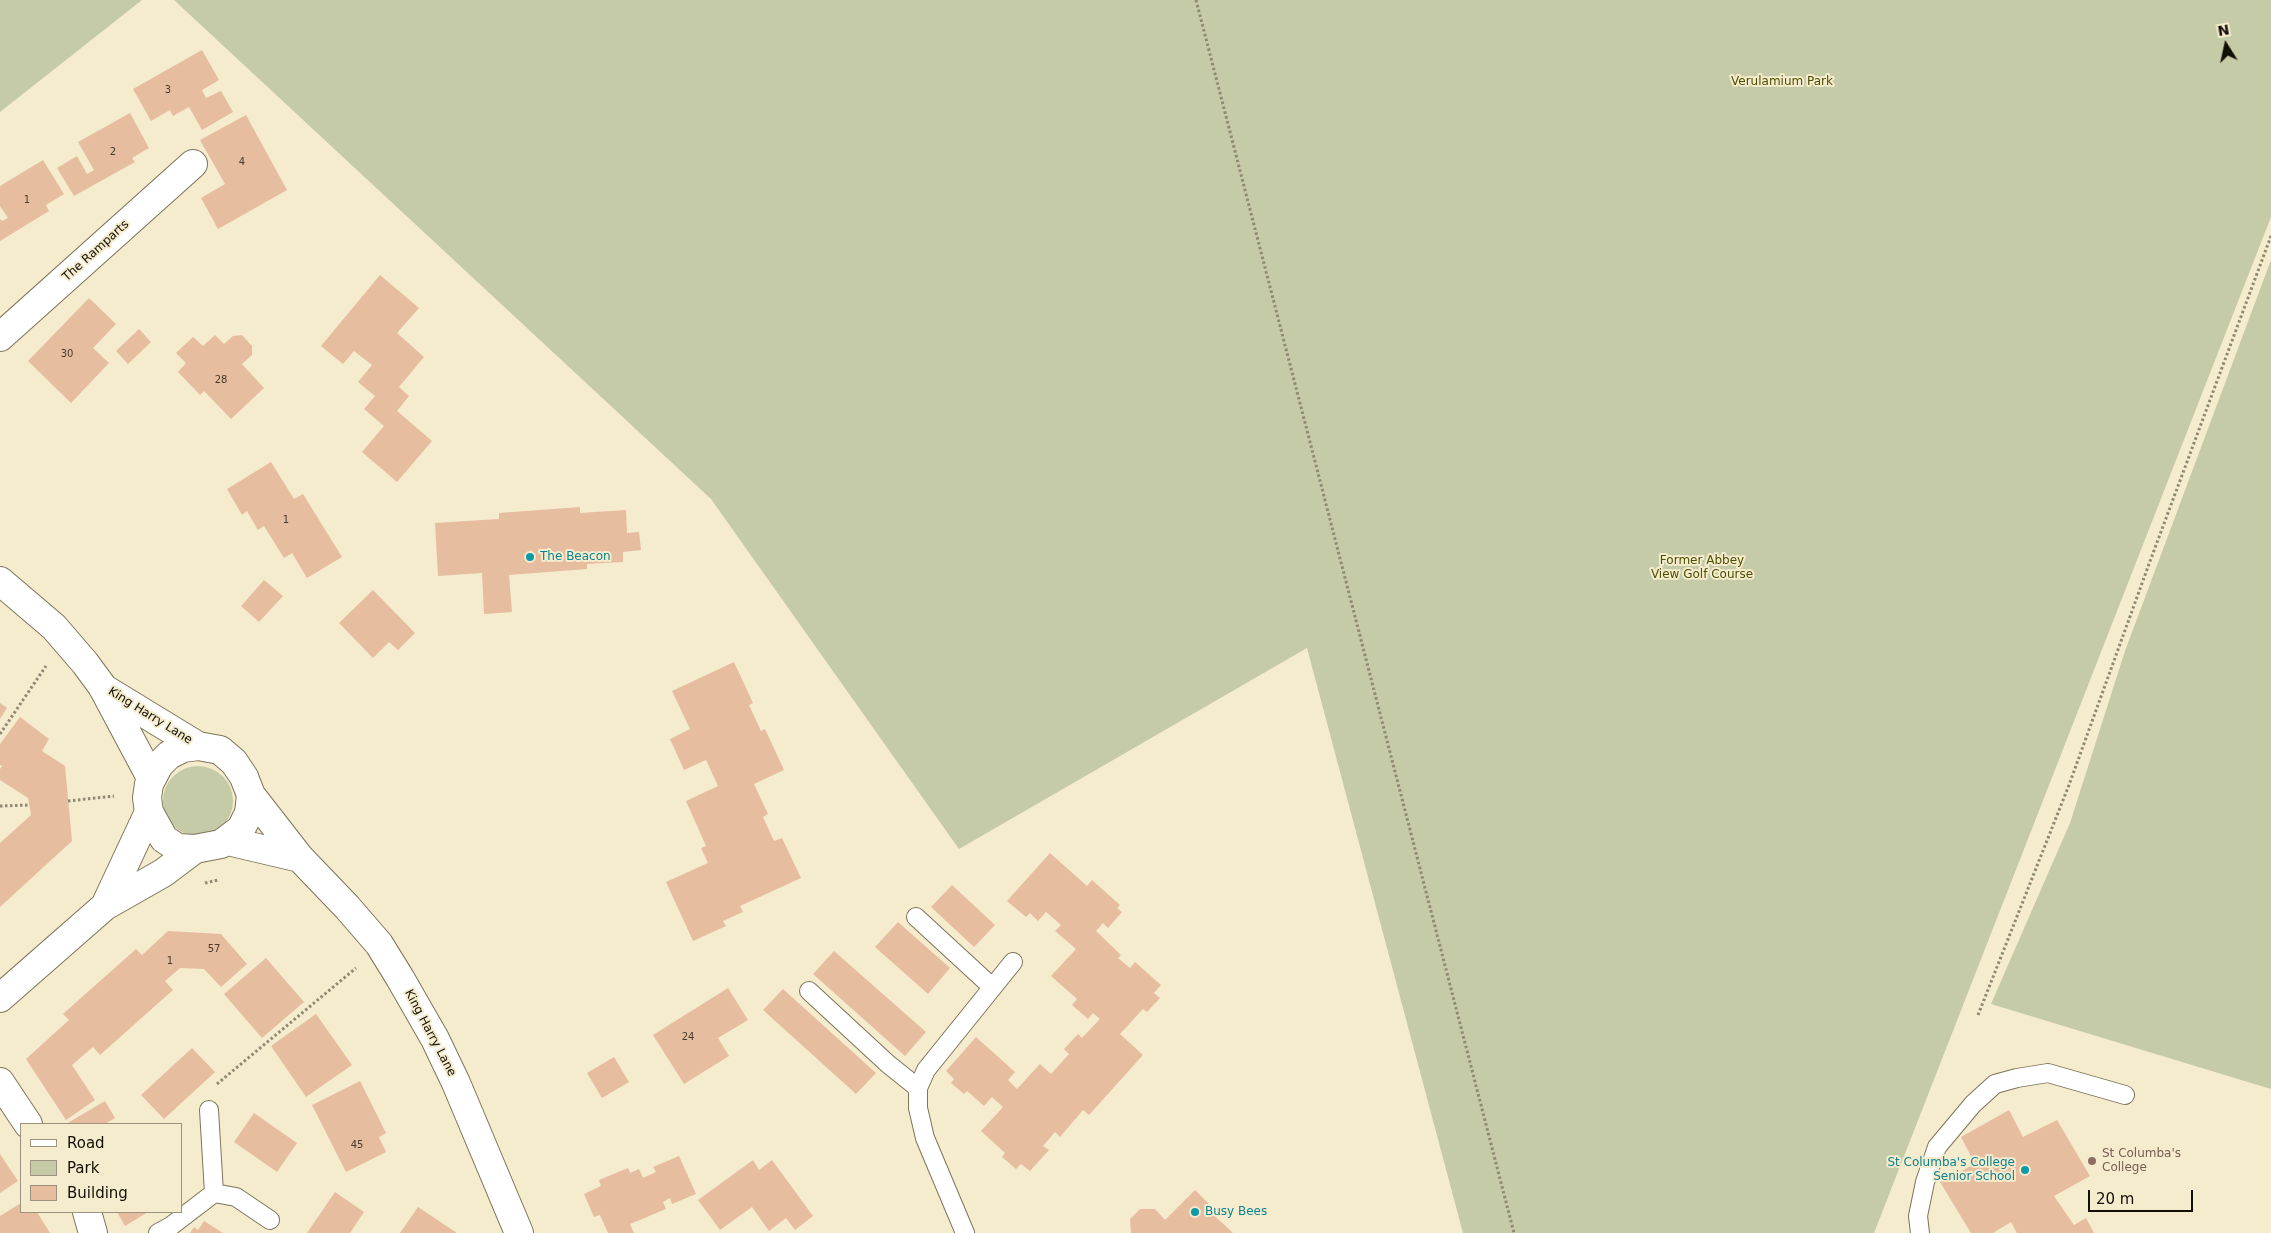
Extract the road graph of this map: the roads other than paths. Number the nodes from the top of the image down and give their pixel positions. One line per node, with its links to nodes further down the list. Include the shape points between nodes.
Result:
1 (192, 164): 2 (street, The Ramparts)
2 (0, 337)
3 (0, 581): 4 (street, King Harry Lane, via 54,627)
4 (102, 686): 5 (street, King Harry Lane); 6 (street, King Harry Lane)
5 (198, 746): 6 (street, via 183,748 170,755); 7 (street, via 220,750 234,762)
6 (151, 778): 8 (street, via 147,798)
7 (251, 795): 9 (street, via 241,829); 11 (street, King Harry Lane)
8 (149, 812): 10 (street, via 164,839 178,848); 12 (street)
9 (228, 841): 10 (street); 11 (street)
10 (195, 849): 12 (street, via 163,873)
11 (300, 858): 28 (street, King Harry Lane, via 379,944 400,978 456,1083)
12 (105, 906): 17 (street)
13 (916, 917): 15 (lane)
14 (1013, 962): 15 (lane)
15 (992, 987): 19 (lane, via 926,1070)
16 (808, 991): 19 (lane)
17 (0, 998)
18 (0, 1082): 22 (street)
19 (918, 1088): 29 (lane, via 918,1108 925,1138)
20 (2125, 1095): 30 (lane, via 2048,1073 1995,1084 1937,1147 1918,1216)
21 (209, 1110): 23 (lane)
22 (27, 1123)
23 (214, 1193): 25 (lane, via 236,1197); 27 (lane)
24 (87, 1213): 26 (street)
25 (270, 1220)
26 (94, 1233)
27 (158, 1233)
28 (519, 1233)
29 (965, 1233)
30 (1920, 1233)

